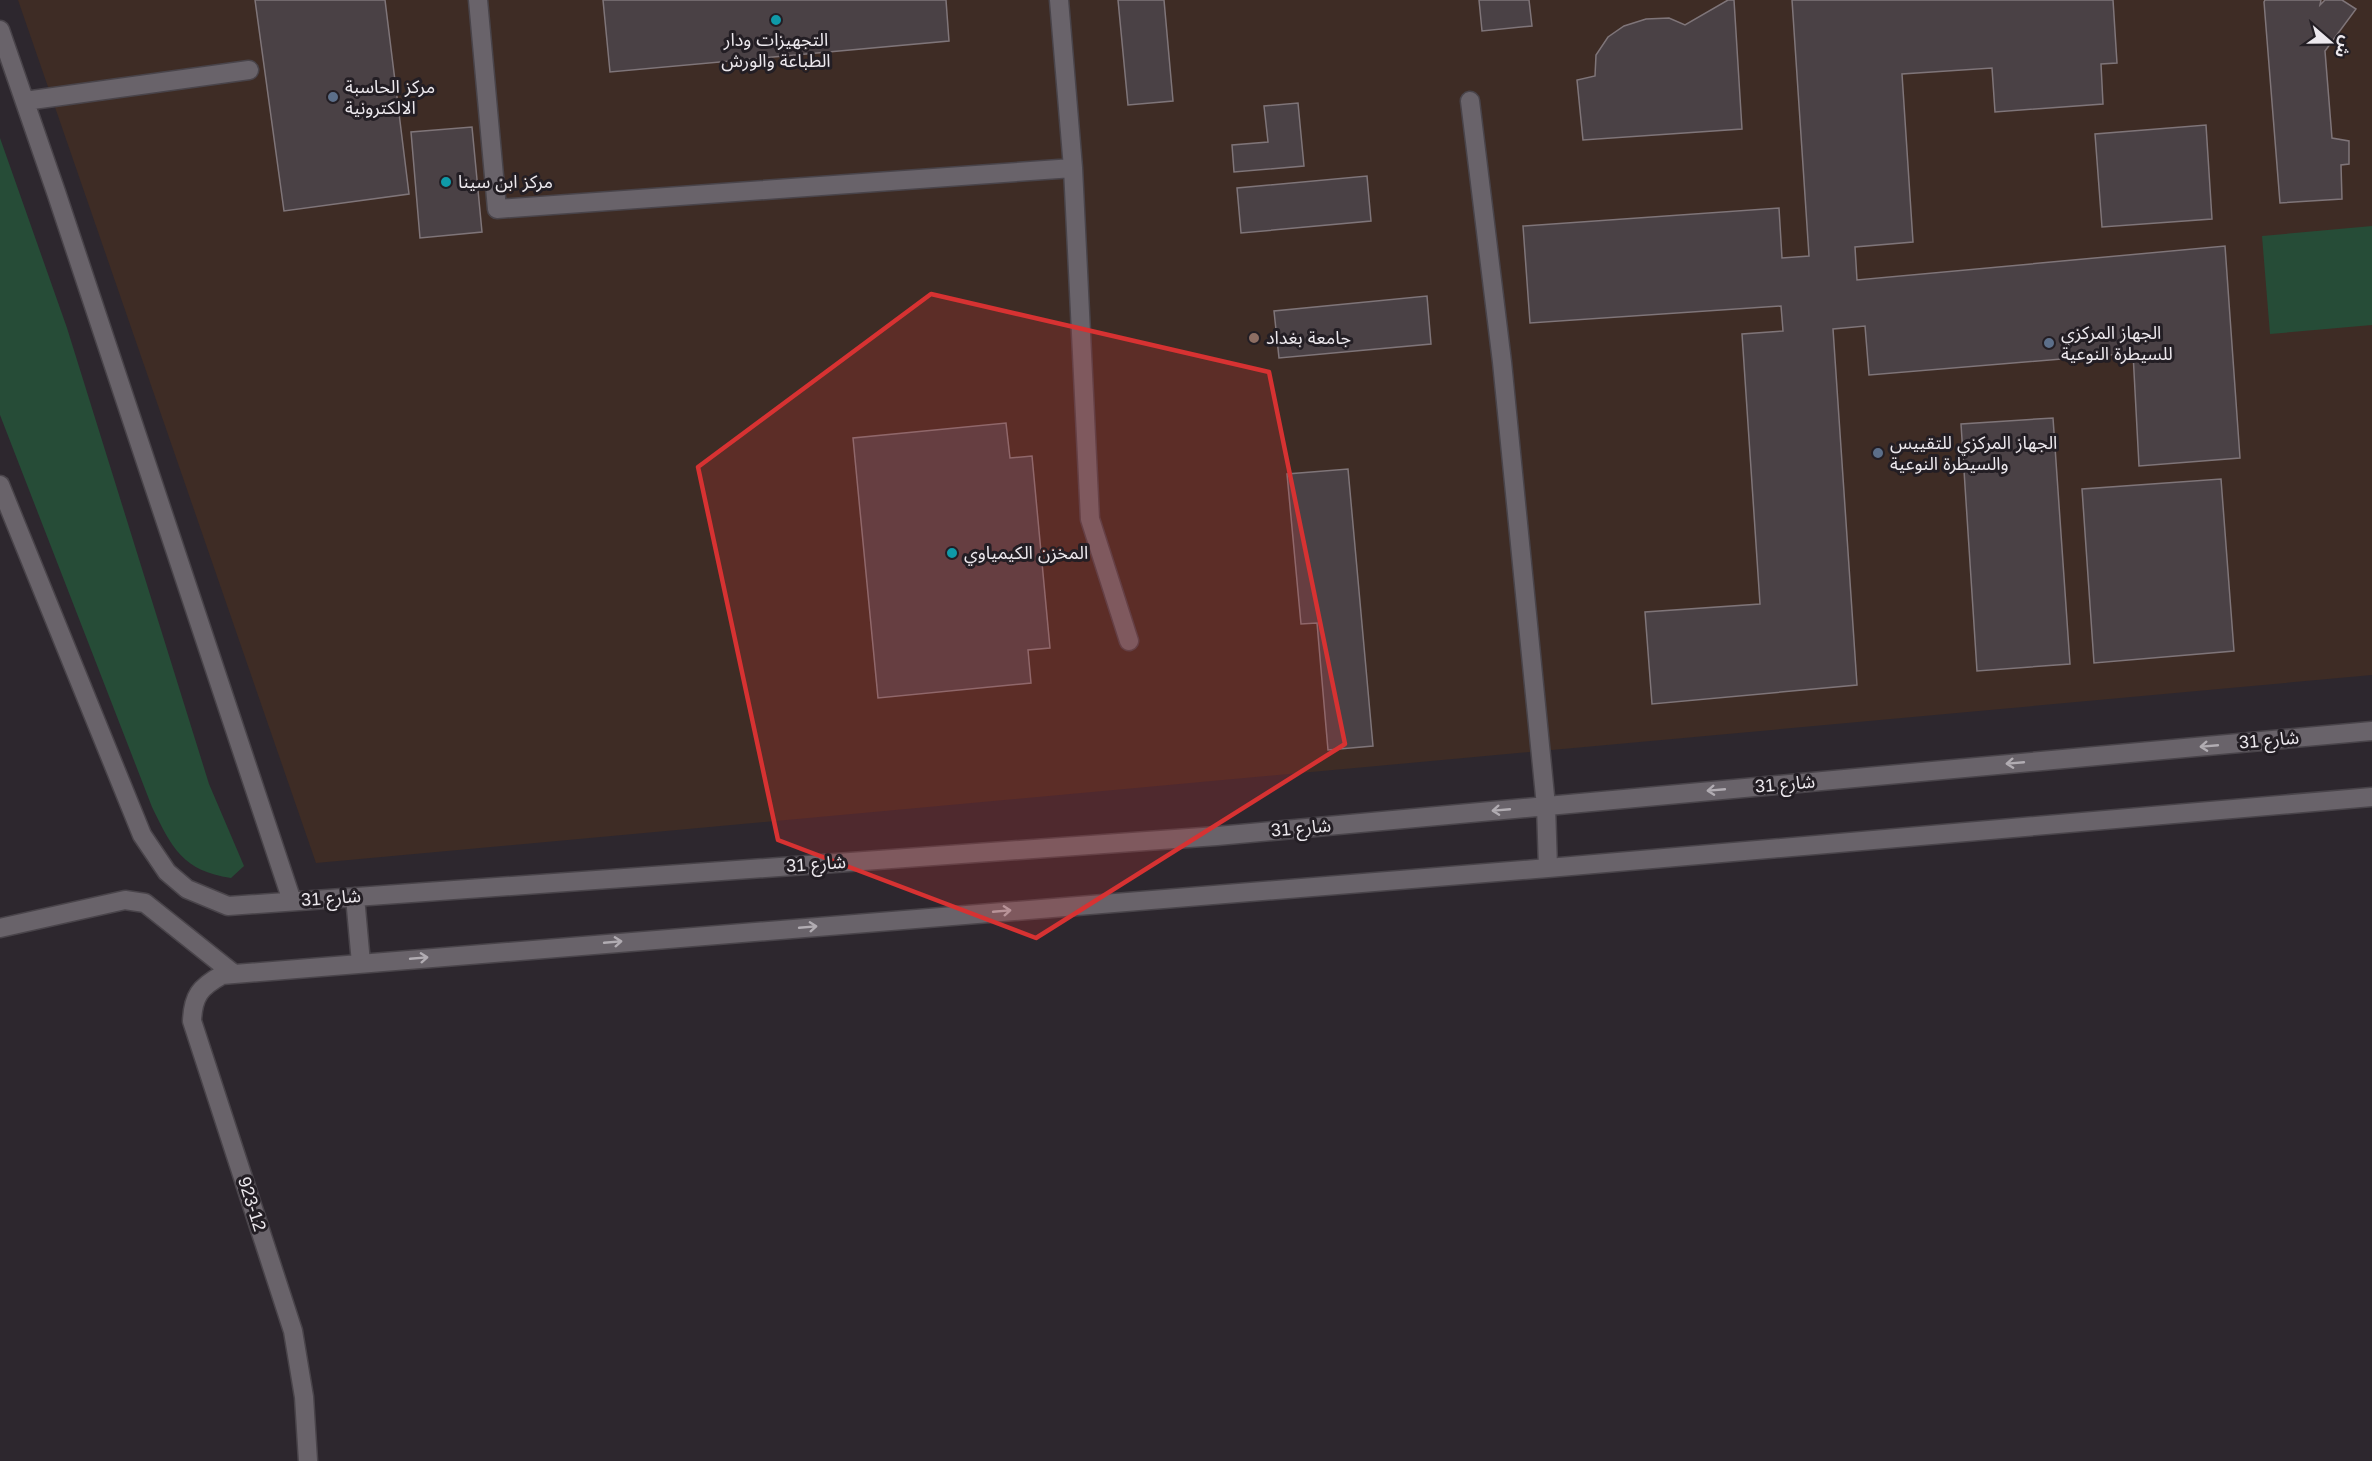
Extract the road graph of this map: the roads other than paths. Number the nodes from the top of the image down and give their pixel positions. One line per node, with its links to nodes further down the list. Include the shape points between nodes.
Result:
1 (478, 0): 7 (street, via 497,209)
2 (1059, 0): 7 (street)
3 (0, 30): 5 (street)
4 (249, 70): 5 (street)
5 (25, 101): 15 (street)
6 (1470, 101): 12 (street, via 1502,362)
7 (1073, 168): 9 (street, via 1090,519)
8 (0, 485): 15 (street, شارع 31, via 142,835 155,857 187,889 228,906)
9 (1129, 641)
10 (2372, 731): 12 (street, شارع 31, one-way to 12)
11 (2372, 797): 13 (street)
12 (1546, 806): 13 (street); 14 (street, شارع 31, one-way to 14, via 1217,836)
13 (1548, 868): 17 (street, one-way to 13)
14 (355, 897): 15 (street, شارع 31); 17 (street)
15 (292, 901)
16 (0, 928): 18 (street, via 125,900 145,903)
17 (361, 963): 18 (street)
18 (234, 974): 19 (street, 923-12, via 216,979 200,991 193,1005 192,1021 293,1331 304,1397)
19 (308, 1461)

